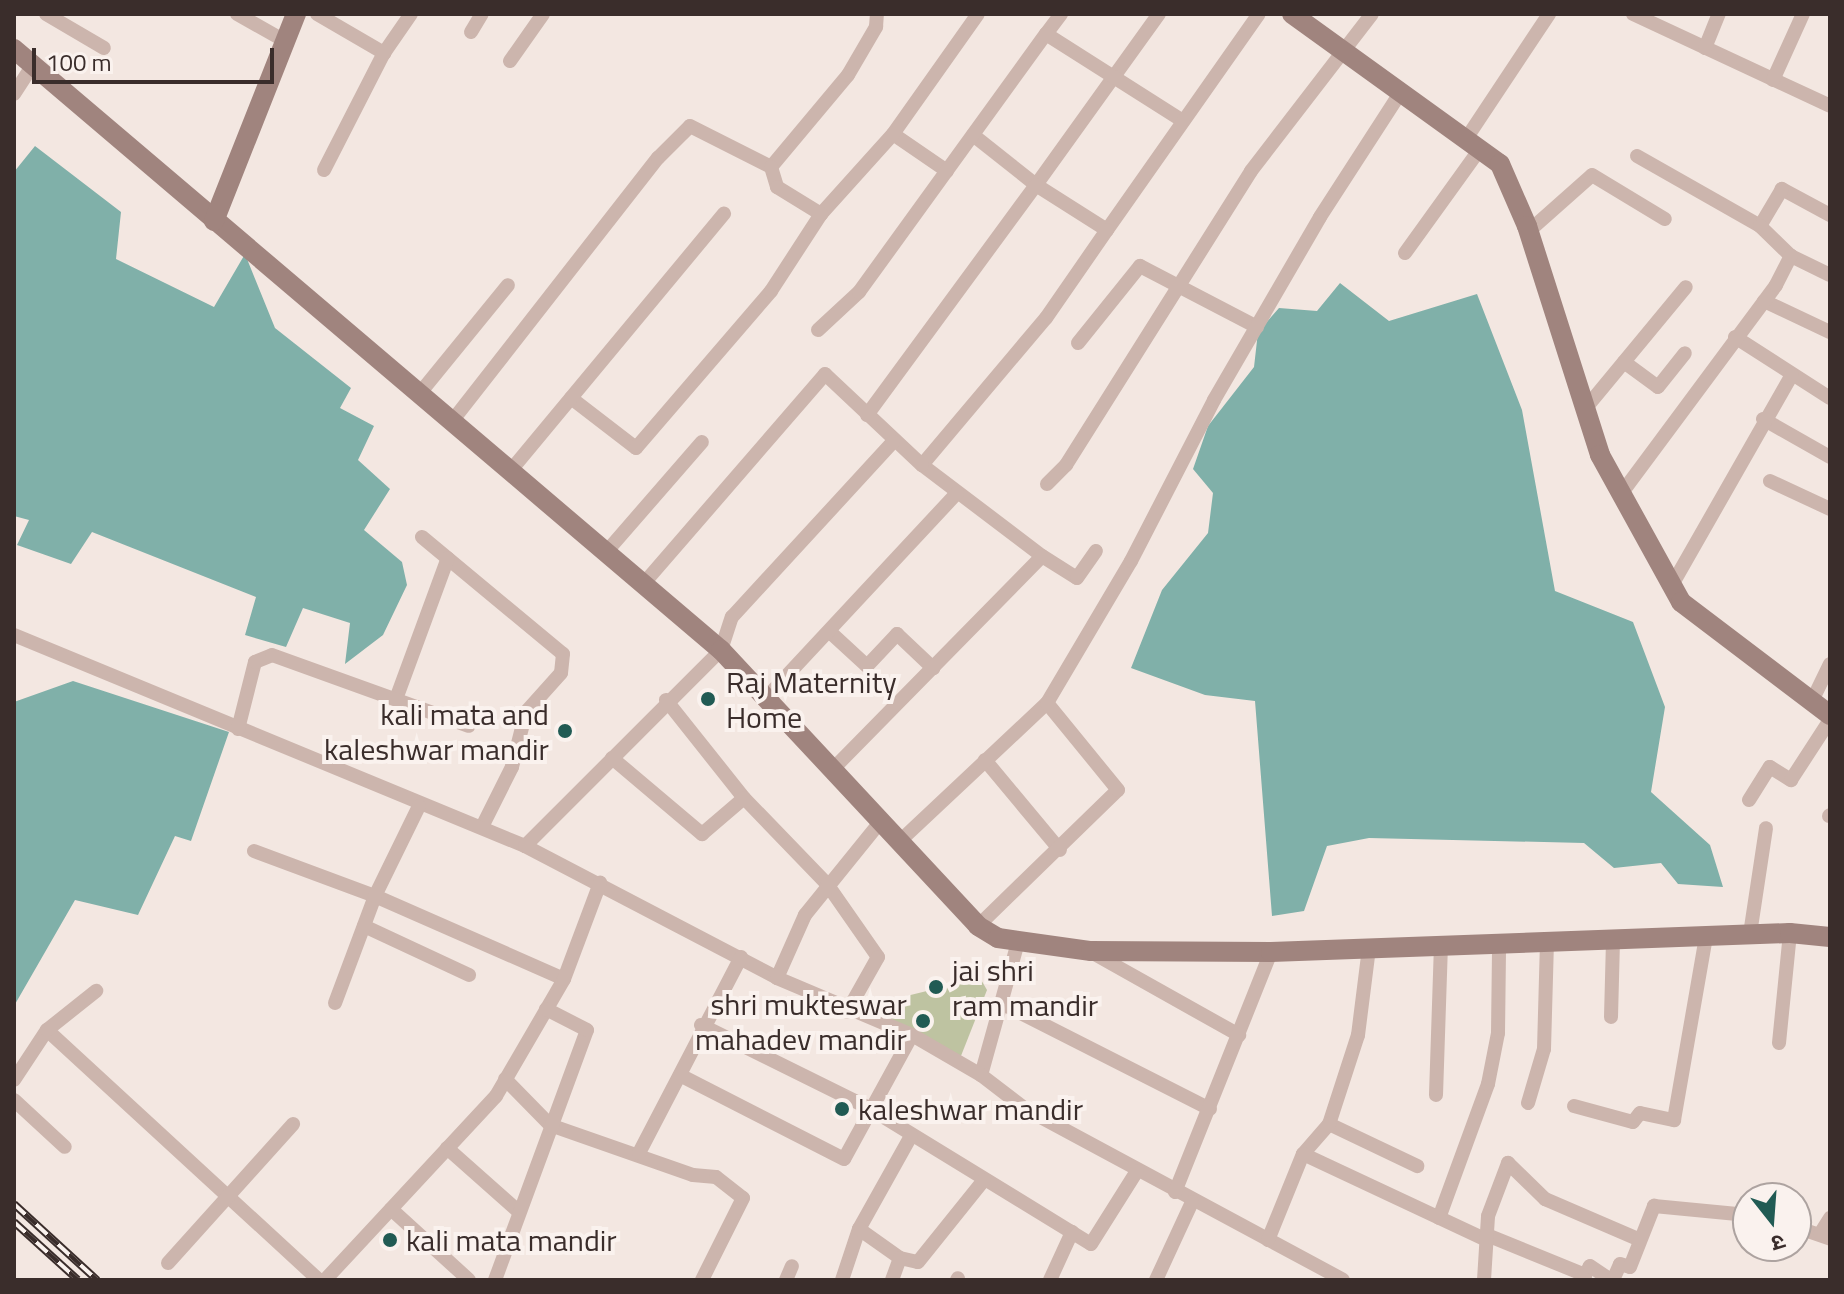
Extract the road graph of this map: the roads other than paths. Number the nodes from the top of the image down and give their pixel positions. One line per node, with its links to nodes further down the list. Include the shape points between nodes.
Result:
1 (46, 14): 22 (street)
2 (237, 14): 21 (street)
3 (296, 14): 21 (street)
4 (317, 14): 26 (street)
5 (411, 14): 26 (street)
6 (482, 14): 19 (street)
7 (543, 14): 27 (street)
8 (877, 14): 39 (street, via 876,27 848,75)
9 (978, 14): 35 (street)
10 (1061, 14): 20 (street)
11 (1159, 14): 29 (street)
12 (1259, 14): 34 (street)
13 (1292, 14): 25 (street)
14 (1372, 14): 25 (street)
15 (1549, 14): 37 (street)
16 (1633, 14): 23 (street)
17 (1719, 14): 23 (street)
18 (1803, 14): 30 (street)
19 (471, 32)
20 (1046, 34): 29 (street); 36 (street)
21 (285, 41): 47 (street)
22 (104, 48)
23 (1705, 48): 30 (street)
24 (14, 49): 28 (street)
25 (1345, 52): 31 (street); 55 (street, via 1251,171)
26 (384, 53): 40 (street)
27 (510, 61)
28 (33, 65): 32 (street); 47 (street)
29 (1114, 77): 34 (street); 42 (street)
30 (1773, 80): 33 (street)
31 (1401, 92): 37 (street); 58 (street)
32 (14, 94)
33 (1830, 106)
34 (1183, 121): 49 (street)
35 (893, 134): 41 (street); 44 (street)
36 (973, 135): 41 (street); 42 (street)
37 (1473, 144): 50 (street, via 1500,164); 51 (street)
38 (1637, 156): 48 (street)
39 (771, 167): 44 (street, via 777,187); 72 (street, via 690,126 658,158)
40 (324, 170)
41 (947, 171): 59 (street, via 859,292)
42 (1036, 185): 49 (street); 70 (street)
43 (724, 214): 67 (street)
44 (821, 214): 67 (street, via 771,291 636,448)
45 (1830, 215): 48 (street, via 1782,189)
46 (1665, 219): 50 (street, via 1592,175)
47 (214, 221): 66 (street)
48 (1760, 226): 52 (street)
49 (1107, 230): 76 (street, via 1046,318)
50 (1529, 231): 69 (street)
51 (1405, 253)
52 (1791, 256): 53 (street); 57 (street)
53 (1830, 275)
54 (508, 285): 66 (street)
55 (1179, 286): 58 (street); 62 (street, via 1140,266); 79 (street, via 1066,465)
56 (1686, 287): 64 (street)
57 (1764, 301): 60 (street); 61 (street)
58 (1257, 327): 99 (street, via 1131,561)
59 (818, 330)
60 (1830, 332)
61 (1735, 337): 65 (street); 81 (street)
62 (1078, 343)
63 (1685, 353): 64 (street, via 1658,387)
64 (1624, 362): 69 (street)
65 (1792, 375): 68 (street); 71 (street)
66 (420, 393): 72 (street)
67 (571, 398): 77 (street)
68 (1830, 398)
69 (1585, 409): 81 (street, via 1600,455)
70 (867, 415): 74 (street); 88 (street, via 825,374)
71 (1763, 419): 75 (street); 89 (street)
72 (453, 420): 77 (street)
73 (702, 442): 84 (street)
74 (893, 442): 76 (street); 92 (street, via 732,617)
75 (1830, 457)
76 (922, 465): 80 (street)
77 (512, 469): 84 (street)
78 (1770, 481): 82 (street)
79 (1047, 484)
80 (957, 493): 86 (street); 90 (street)
81 (1621, 494): 89 (street)
82 (1830, 509)
83 (422, 537): 87 (street)
84 (608, 550): 88 (street)
85 (1096, 551): 86 (street, via 1077,578)
86 (1042, 556): 94 (street)
87 (448, 558): 95 (street); 110 (street, via 553,643 564,663 526,712 512,767)
88 (645, 582): 92 (street)
89 (1672, 585): 98 (street, via 1681,602)
90 (830, 632): 94 (street, via 867,666 897,634); 97 (street)
91 (14, 635): 102 (street)
92 (721, 650): 96 (street); 97 (street)
93 (1830, 664): 98 (street)
94 (933, 668): 105 (street)
95 (396, 699): 101 (street); 102 (street, via 261,655 249,677)
96 (666, 700): 103 (street); 106 (street)
97 (764, 700): 105 (street)
98 (1812, 701): 100 (street)
99 (1047, 703): 104 (street); 114 (street, via 1118,790)
100 (1830, 718): 107 (street, via 1791,780 1770,767)
101 (469, 726)
102 (238, 729): 108 (street)
103 (612, 758): 106 (street, via 702,834); 113 (street)
104 (985, 760): 112 (street); 114 (street)
105 (833, 769): 109 (street)
106 (744, 798): 117 (street)
107 (1749, 800)
108 (419, 806): 110 (street); 118 (street)
109 (881, 821): 112 (street); 117 (street)
110 (482, 827): 113 (street)
111 (1766, 828): 122 (street)
112 (900, 841): 120 (street)
113 (525, 846): 116 (street)
114 (1060, 850): 120 (street)
115 (254, 851): 118 (street)
116 (600, 883): 133 (street); 136 (street)
117 (827, 884): 135 (street, via 805,915); 141 (street, via 878,957)
118 (375, 896): 119 (street); 136 (street)
119 (364, 926): 134 (street); 138 (street)
120 (978, 926): 127 (street)
121 (1790, 933): 122 (street); 124 (street); 147 (street)
122 (1750, 934): 123 (street)
123 (1706, 936): 125 (street); 155 (street, via 1674,1120 1640,1113 1633,1122)
124 (1830, 937)
125 (1613, 939): 126 (street); 142 (street)
126 (1547, 941): 129 (street); 154 (street, via 1544,1049)
127 (1018, 942): 131 (street); 139 (street)
128 (1441, 945): 129 (street); 130 (street); 152 (street)
129 (1499, 946): 175 (street, via 1498,1033 1488,1084)
130 (1369, 948): 132 (street); 159 (street, via 1358,1035)
131 (1091, 951): 132 (street); 146 (street)
132 (1271, 952): 146 (street)
133 (741, 957): 135 (street); 143 (street)
134 (469, 975)
135 (777, 978): 141 (street)
136 (564, 979): 140 (street)
137 (96, 991): 144 (street)
138 (335, 1003)
139 (1003, 1004): 149 (street); 157 (street)
140 (546, 1009): 150 (street); 160 (street, via 587,1030)
141 (847, 1012): 145 (street)
142 (1611, 1017)
143 (701, 1025): 148 (street); 156 (street)
144 (47, 1030): 151 (street); 170 (street)
145 (912, 1035): 149 (street); 156 (street)
146 (1239, 1035): 157 (street)
147 (1779, 1043)
148 (680, 1075): 156 (street, via 844,1159); 164 (street)
149 (981, 1075): 167 (street, via 1024,1108)
150 (505, 1079): 160 (street); 163 (street)
151 (14, 1080)
152 (1436, 1095)
153 (14, 1100): 162 (street)
154 (1528, 1103)
155 (1574, 1106)
156 (869, 1108): 161 (street)
157 (1210, 1109): 169 (street)
158 (293, 1124): 170 (street)
159 (1329, 1124): 165 (street); 166 (street)
160 (550, 1125): 164 (street); 173 (street)
161 (911, 1136): 168 (street); 177 (street)
162 (65, 1147)
163 (447, 1148): 172 (street); 173 (street)
164 (639, 1153): 189 (street, via 693,1175 716,1177 743,1198)
165 (1303, 1154): 175 (street); 181 (street)
166 (1417, 1166)
167 (1137, 1171): 169 (street); 178 (street, via 1091,1244)
168 (984, 1180): 178 (street); 183 (street, via 927,1256 918,1262)
169 (1175, 1192): 171 (street)
170 (228, 1196): 184 (street); 186 (street)
171 (1192, 1202): 181 (street); 193 (street)
172 (391, 1209): 186 (street); 187 (street)
173 (518, 1211): 188 (street)
174 (1732, 1213): 182 (street, via 1654,1206)
175 (1439, 1218): 180 (street)
176 (1830, 1218): 179 (street)
177 (859, 1229): 183 (street); 190 (street)
178 (1072, 1232): 192 (street)
179 (1825, 1236)
180 (1487, 1238): 182 (street, via 1508,1163 1545,1199); 185 (street); 195 (street)
181 (1268, 1240): 194 (street)
182 (1640, 1240): 196 (street, via 1630,1267 1620,1264)
183 (900, 1258): 191 (street)
184 (168, 1263)
185 (1583, 1278): 196 (street, via 1590,1266)
186 (322, 1280)
187 (469, 1280)
188 (495, 1280)
189 (702, 1280)
190 (842, 1280)
191 (892, 1280)
192 (1050, 1280)
193 (1156, 1280)
194 (1343, 1280)
195 (1484, 1280)
196 (1612, 1280)

